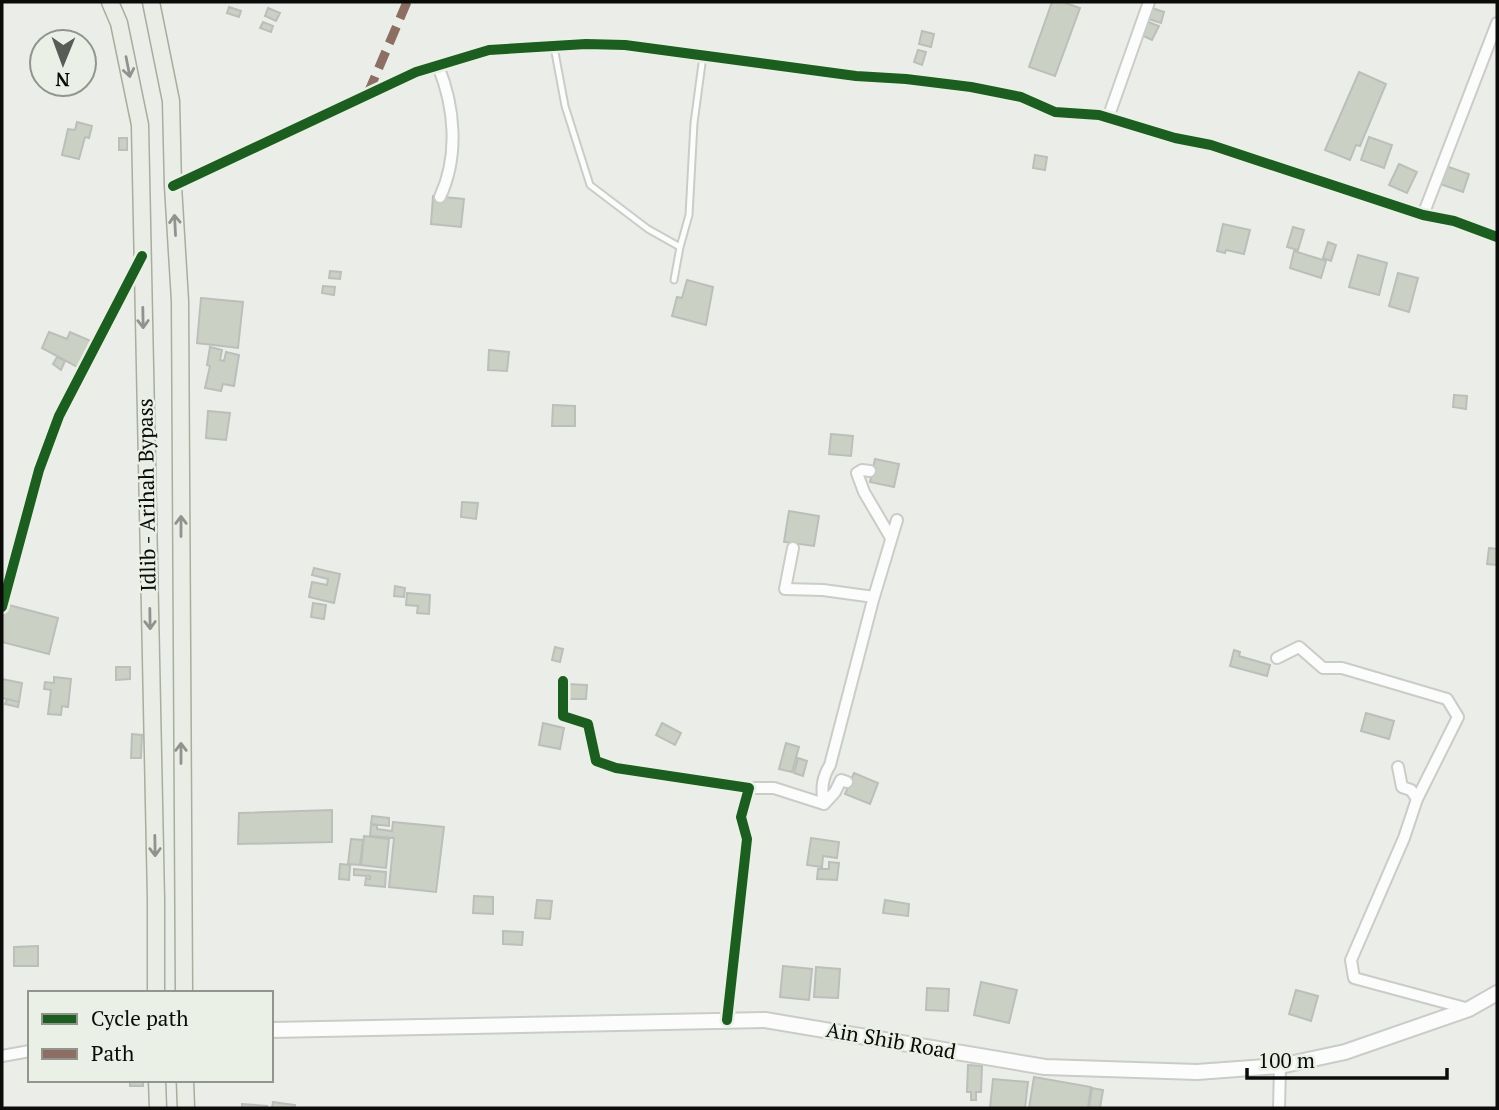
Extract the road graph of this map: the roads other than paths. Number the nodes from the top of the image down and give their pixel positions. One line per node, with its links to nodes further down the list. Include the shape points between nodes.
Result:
1 (110, 2): 14 (main road, Idlib - Arihah Bypass, one-way to 14, via 119,23 140,125)
2 (151, 2): 9 (main road, Idlib - Arihah Bypass, via 171,101)
3 (1149, 2): 8 (street)
4 (1497, 23): 11 (street)
5 (554, 47): 6 (street, via 625,45); 7 (street, via 489,50); 13 (lane, via 565,106 590,185)
6 (704, 55): 8 (street, via 971,87 1021,97 1055,112); 13 (lane, via 694,123 689,215)
7 (438, 66): 9 (street, via 368,93); 10 (street, via 450,106 452,161)
8 (1108, 118): 11 (street, via 1211,145)
9 (173, 186): 31 (main road, Idlib - Arihah Bypass, one-way to 9, via 180,301)
10 (440, 197)
11 (1423, 215): 12 (street)
12 (1497, 237)
13 (680, 247): 15 (lane)
14 (142, 256): 20 (street, via 59,416); 30 (main road, Idlib - Arihah Bypass, one-way to 30)
15 (674, 280)
16 (870, 471): 18 (street, via 857,473)
17 (897, 520): 18 (street)
18 (891, 538): 21 (street)
19 (793, 548): 21 (street, via 785,589)
20 (6, 573): 22 (street)
21 (874, 597): 29 (street, via 824,775)
22 (2, 607)
23 (1277, 658): 28 (street, via 1299,647 1323,668 1342,668 1447,699 1458,717)
24 (563, 681): 27 (street, via 563,716 588,724 596,761)
25 (1398, 767): 28 (street, via 1402,787)
26 (847, 782): 29 (street, via 841,780)
27 (749, 788): 29 (street, via 774,788); 36 (street, via 741,817 747,839)
28 (1417, 799): 35 (street, via 1351,960 1354,978)
29 (824, 804)
30 (156, 900): 31 (main road); 32 (main road, Idlib - Arihah Bypass)
31 (182, 901): 33 (main road, Idlib - Arihah Bypass)
32 (156, 991)
33 (184, 991)
34 (1497, 993): 35 (main road, Ain Shib Road)
35 (1469, 1009): 40 (main road, Ain Shib Road, via 1345,1052)
36 (727, 1020): 37 (main road, Ain Shib Road); 40 (main road, Ain Shib Road, via 765,1020 1045,1068 1197,1072)
37 (273, 1030)
38 (26, 1052): 39 (street)
39 (2, 1056)
40 (1280, 1066): 45 (street)
41 (157, 1082): 43 (main road)
42 (185, 1082): 44 (main road)
43 (158, 1108)
44 (186, 1108)
45 (1279, 1108)

